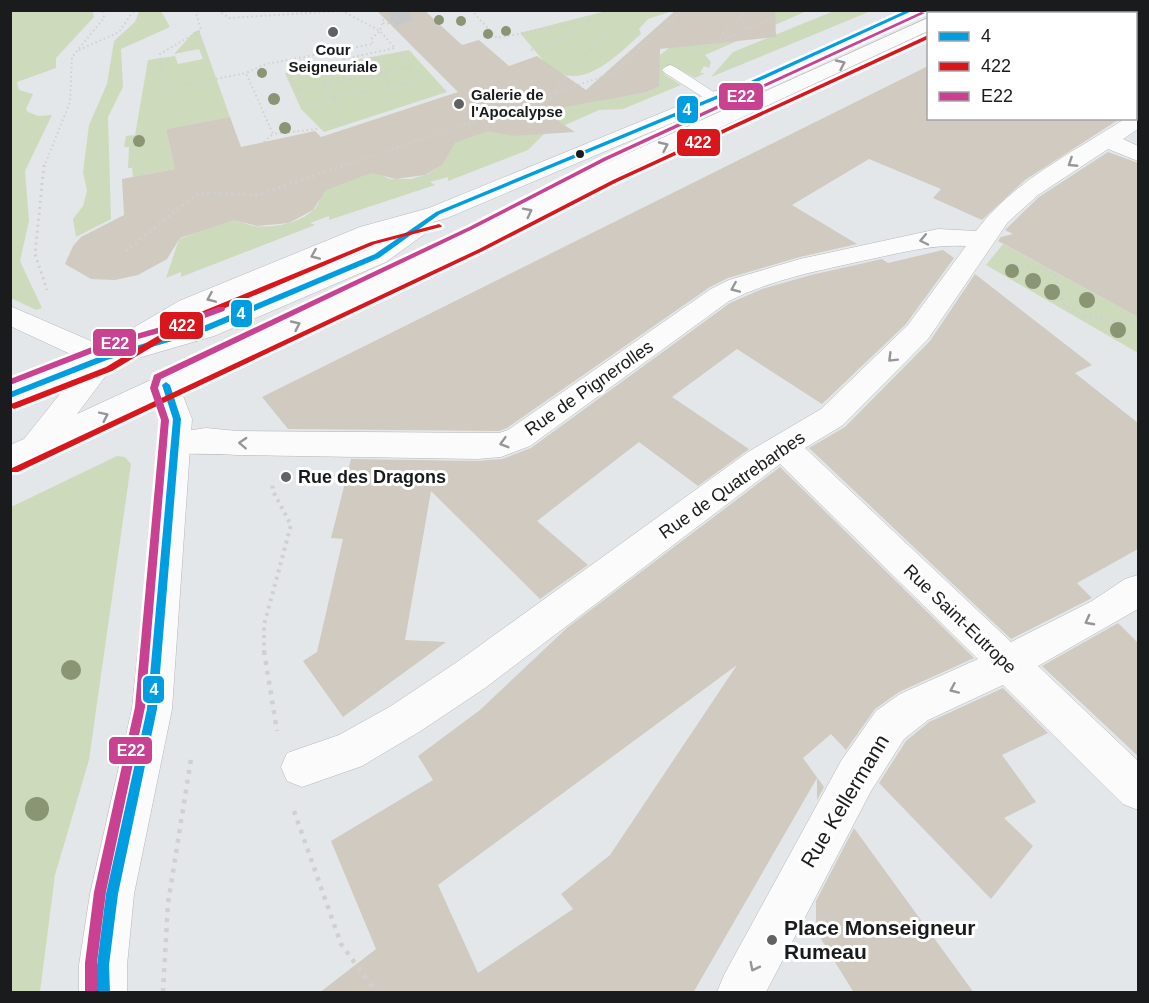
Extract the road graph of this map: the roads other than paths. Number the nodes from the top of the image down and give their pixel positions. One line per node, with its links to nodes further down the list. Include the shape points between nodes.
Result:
1 (913, 10): 4 (main road)
2 (927, 24): 11 (main road, one-way to 2, via 466,244 610,170)
3 (670, 70): 4 (lane)
4 (715, 98): 10 (main road, one-way to 10, via 438,213 369,232 189,307)
5 (1138, 120): 6 (main road, Rue de Quatrebarbes)
6 (1107, 140): 7 (main road); 8 (main road, Rue de Quatrebarbes, one-way to 8, via 1030,189)
7 (1138, 154)
8 (982, 238): 13 (main road, Rue de Pignerolles, one-way to 13, via 938,237 800,267 738,286 519,438 501,444 477,447); 14 (main road, Rue de Quatrebarbes, one-way to 14, via 918,333 843,407)
9 (10, 315): 10 (main road)
10 (104, 357): 11 (main road); 12 (main road); 15 (main road)
11 (166, 385): 13 (main road, via 177,419); 15 (main road, one-way to 11)
12 (10, 395)
13 (176, 442): 20 (main road, via 152,709 112,894)
14 (783, 447): 17 (main road, Rue Saint-Eutrope); 18 (main road, Rue de Quatrebarbes, via 405,719 348,752)
15 (21, 454)
16 (1138, 590): 17 (main road, Rue Kellermann, one-way to 17, via 1105,612)
17 (1006, 664): 19 (main road, Rue Saint-Eutrope); 21 (main road, Rue Kellermann, one-way to 21, via 914,707 890,725 856,776)
18 (302, 767)
19 (1138, 789)
20 (103, 993)
21 (741, 993)

